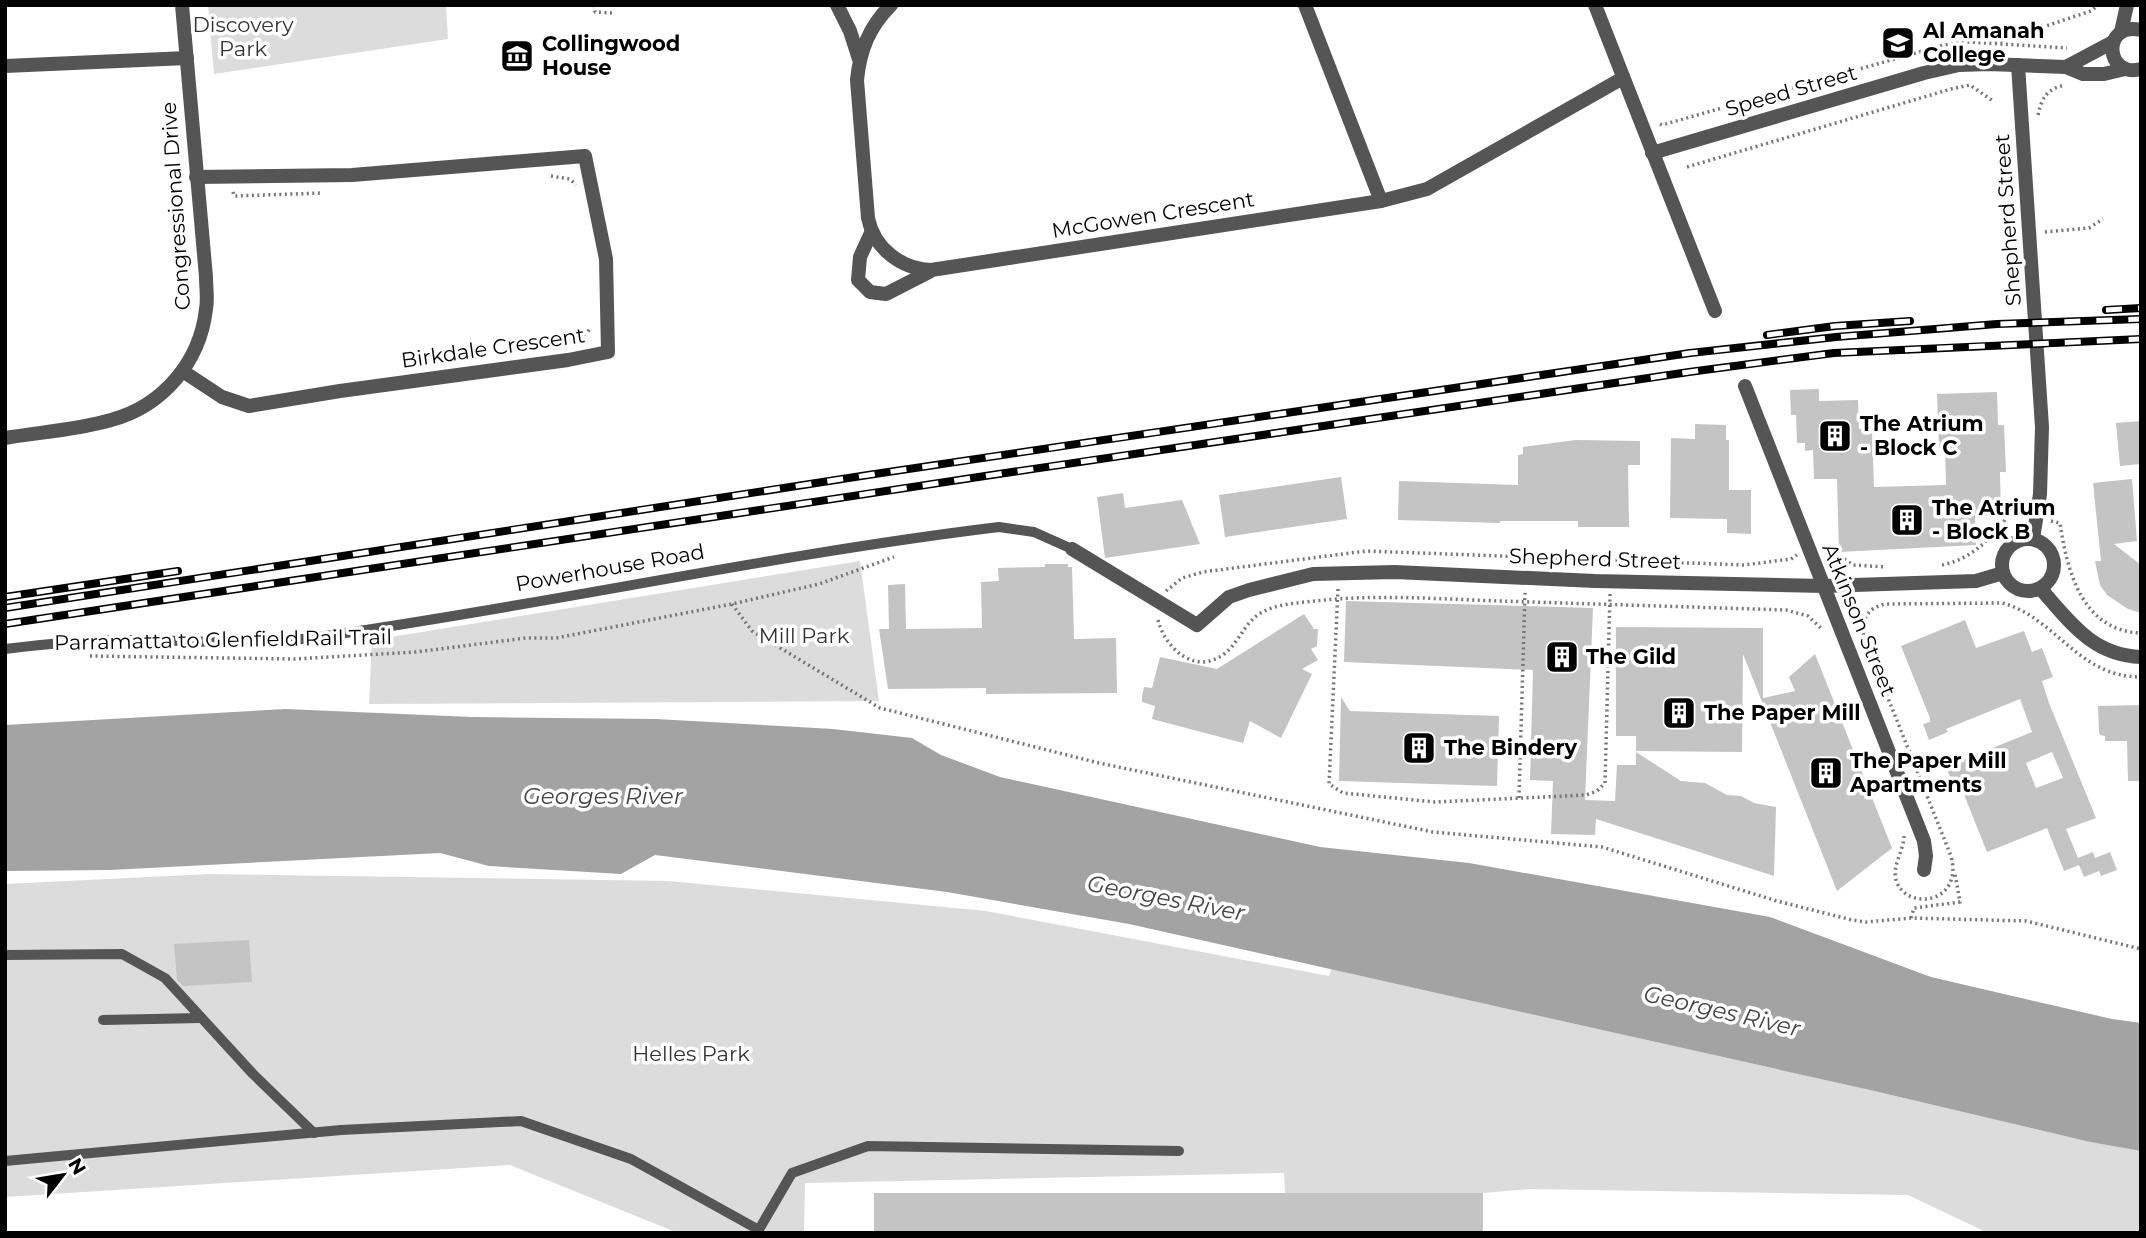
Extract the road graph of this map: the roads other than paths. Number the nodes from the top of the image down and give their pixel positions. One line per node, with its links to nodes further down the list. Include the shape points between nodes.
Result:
1 (182, 5): 9 (street, Congressional Drive)
2 (837, 5): 10 (street, McGowen Crescent)
3 (891, 5): 10 (street, McGowen Crescent, via 875,23)
4 (1305, 5): 18 (street)
5 (1595, 5): 15 (street)
6 (2127, 5): 8 (street)
7 (2141, 30): 8 (street, Speed Street, via 2131,29)
8 (2117, 37): 13 (street, Speed Street); 14 (street, Speed Street, via 2114,59)
9 (187, 58): 12 (street); 17 (street, Congressional Drive)
10 (859, 59): 19 (street, McGowen Crescent)
11 (2018, 65): 13 (street, Speed Street); 16 (street, Speed Street, via 1959,65 1924,73); 25 (street, Shepherd Street, via 2042,427)
12 (5, 66)
13 (2066, 66): 14 (street, Speed Street, via 2083,74)
14 (2136, 70)
15 (1623, 78): 16 (street); 18 (street, McGowen Crescent, via 1427,188)
16 (1653, 153): 21 (street)
17 (196, 177): 22 (street, Congressional Drive, via 207,308); 22 (street, Birkdale Crescent, via 352,175 585,156 606,259 608,352 249,406 222,397)
18 (1381, 201): 20 (street, McGowen Crescent)
19 (871, 233): 20 (street, McGowen Crescent, via 901,262); 20 (street, McGowen Crescent, via 860,257 858,280 870,292 886,294)
20 (931, 271)
21 (1715, 311)
22 (184, 372): 24 (street, Congressional Drive, via 140,410 90,425)
23 (1745, 386): 28 (street, Atkinson Street)
24 (5, 438)
25 (2033, 539): 27 (street, via 2018,541 2006,550); 29 (street, via 2047,547 2053,562 2050,577)
26 (1072, 549): 30 (street, Powerhouse Road); 31 (lane, Powerhouse Road, via 1034,531 999,527 781,558 509,608 308,638 204,643 87,641)
27 (2003, 573): 28 (street, Shepherd Street, via 1976,581); 29 (street, via 2014,587)
28 (1824, 586): 30 (street, Shepherd Street, via 1395,572 1313,574 1229,597); 33 (street, Atkinson Street, via 1924,841)
29 (2039, 588): 32 (street, via 2084,637 2107,650)
30 (1197, 625)
31 (5, 649)
32 (2141, 657)
33 (1924, 870)
34 (5, 955): 35 (lane, via 122,954 165,978)
35 (201, 1017): 36 (lane); 37 (lane)
36 (103, 1020)
37 (314, 1133): 39 (lane); 40 (lane, via 521,1121 631,1159)
38 (1179, 1151): 40 (lane, via 868,1146 792,1173)
39 (5, 1161)
40 (758, 1231)

